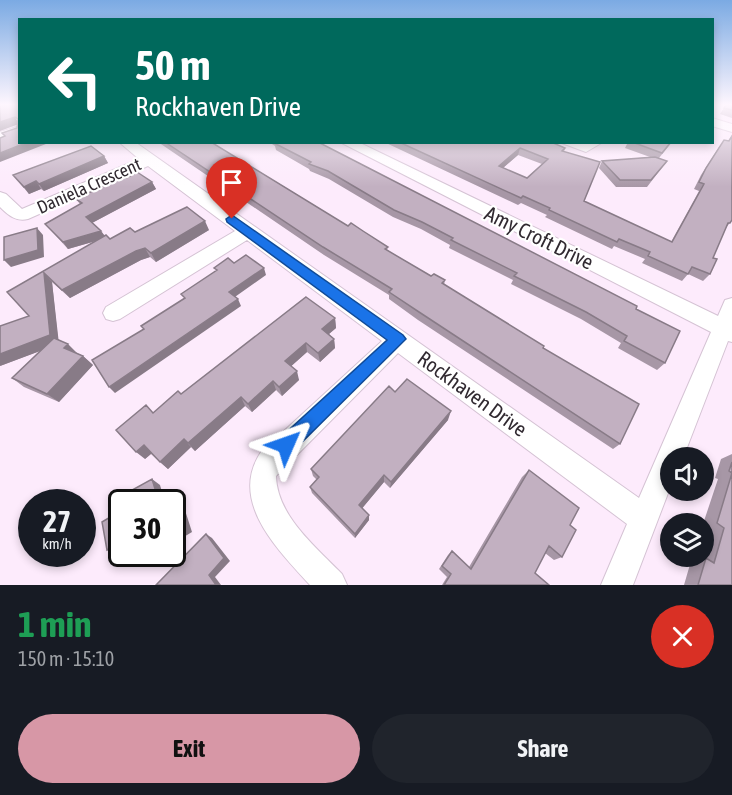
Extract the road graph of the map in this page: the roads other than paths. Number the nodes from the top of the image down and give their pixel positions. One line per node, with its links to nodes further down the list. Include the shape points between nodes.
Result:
1 (128, 144): 5 (street, Rockhaven Drive)
2 (350, 144): 9 (street, Amy Croft Drive)
3 (572, 144): 4 (street, via 586,148)
4 (593, 144)
5 (149, 160): 6 (street, Daniela Crescent, via 22,214 13,211); 7 (street, Rockhaven Drive)
6 (0, 197)
7 (248, 231): 8 (street); 10 (street, Rockhaven Drive)
8 (113, 314)
9 (729, 322): 11 (street)
10 (398, 339): 11 (street, Rockhaven Drive); 12 (street, via 270,460 261,476 263,498 276,521)
11 (644, 519): 13 (street)
12 (331, 585)
13 (617, 585)

